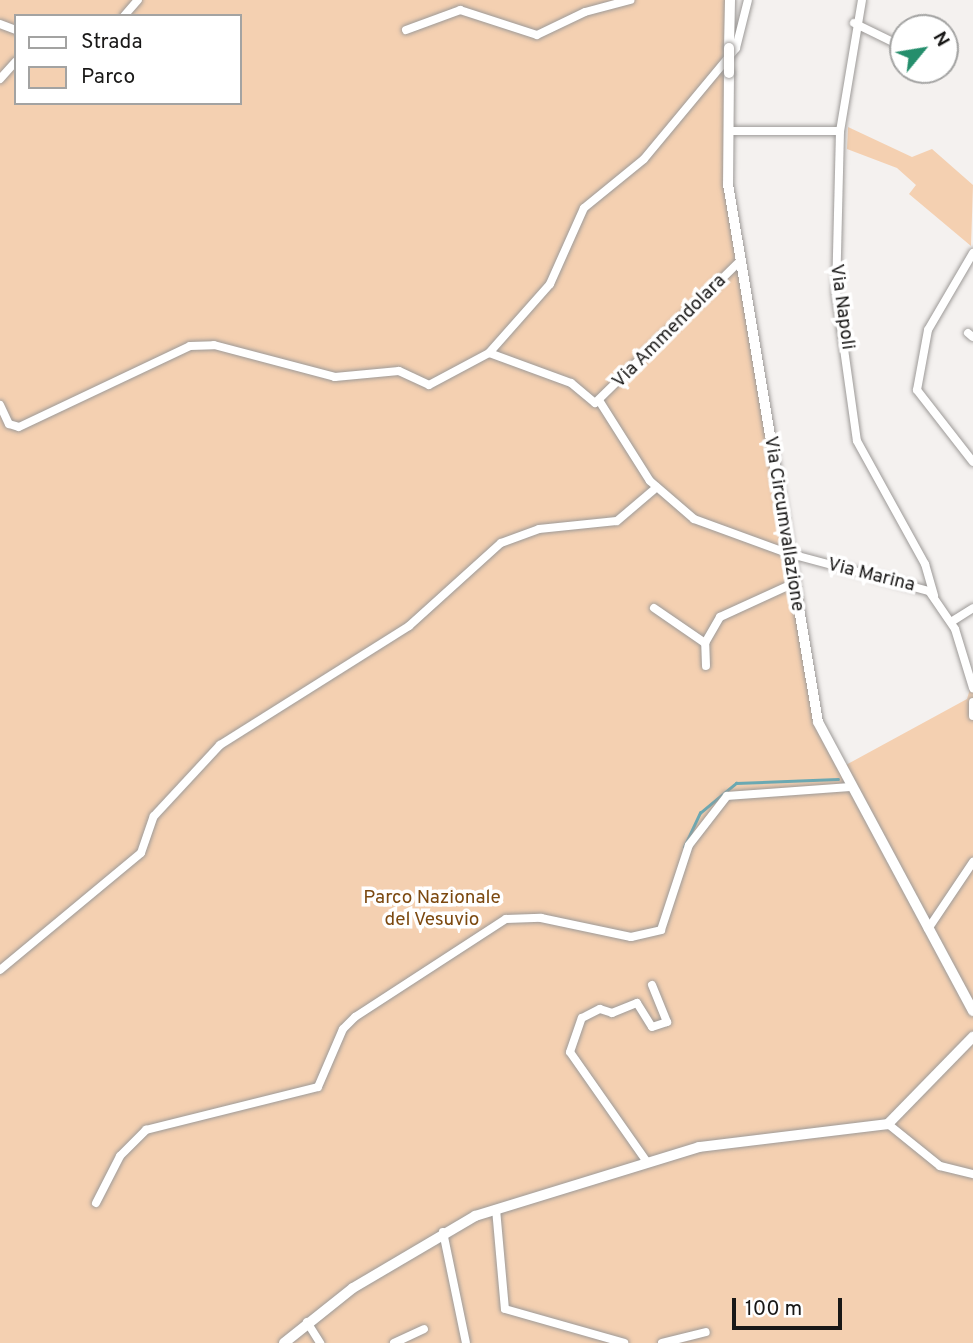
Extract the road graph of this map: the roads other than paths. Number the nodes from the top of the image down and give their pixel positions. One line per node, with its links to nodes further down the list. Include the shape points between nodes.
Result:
1 (138, 0): 7 (street)
2 (629, 0): 6 (street)
3 (730, 0): 13 (main road, Via Circumvallazione, bridge)
4 (748, 0): 17 (street, via 736,48 644,159 584,208 550,284)
5 (862, 0): 8 (street, Via Napoli)
6 (619, 1): 9 (street, via 537,35 460,10)
7 (126, 14)
8 (855, 23): 10 (street); 14 (street, Via Napoli)
9 (407, 30)
10 (889, 40)
11 (14, 63): 12 (street)
12 (0, 79)
13 (728, 131): 14 (street); 16 (main road, Via Circumvallazione)
14 (840, 131): 24 (street, Via Napoli, via 834,254 857,441 925,564)
15 (973, 255): 20 (street, via 949,286 923,345 918,390 930,413)
16 (740, 261): 18 (street, Via Ammendolara); 22 (main road, Via Circumvallazione)
17 (489, 353): 18 (street, Via Ammendolara, via 570,383 590,401); 19 (street, via 429,385 399,370 335,377 214,345 190,346 19,427 9,424)
18 (600, 402): 21 (street, Via Ammendolara)
19 (0, 405)
20 (973, 462)
21 (656, 487): 22 (street, Via Marina, via 694,519); 36 (street, via 617,521 539,529 500,543 409,626 220,745 154,816 141,853)
22 (787, 553): 23 (main road, Via Circumvallazione); 24 (street, Via Marina)
23 (792, 584): 28 (street, via 720,617); 33 (main road, Via Circumvallazione, via 818,722)
24 (934, 596): 27 (street, Via Napoli)
25 (654, 608): 28 (street)
26 (973, 608): 27 (street)
27 (951, 622): 30 (street, Via Napoli)
28 (705, 643): 29 (street)
29 (706, 666)
30 (973, 688)
31 (973, 702): 32 (street)
32 (973, 716)
33 (848, 783): 35 (main road, Via Circumvallazione); 43 (street, via 727,796 689,845 661,930 631,937 541,918 506,919 355,1017 343,1029 318,1087 146,1130 120,1156)
34 (973, 862): 35 (street)
35 (928, 929): 38 (main road, Via Circumvallazione)
36 (0, 970)
37 (652, 985): 41 (street, via 667,1022 652,1027 637,1003 611,1013 600,1009 582,1018 570,1047 572,1061)
38 (973, 1010)
39 (973, 1037): 40 (street)
40 (888, 1124): 41 (street, via 722,1141); 42 (street, via 940,1166)
41 (647, 1162): 44 (street)
42 (973, 1174)
43 (96, 1203)
44 (496, 1209): 45 (street); 53 (street, via 505,1309)
45 (443, 1232): 46 (street); 52 (street)
46 (307, 1322): 49 (street); 50 (street)
47 (424, 1329): 51 (street)
48 (706, 1332): 54 (street)
49 (284, 1343)
50 (320, 1343)
51 (394, 1343)
52 (467, 1343)
53 (625, 1343)
54 (662, 1343)

